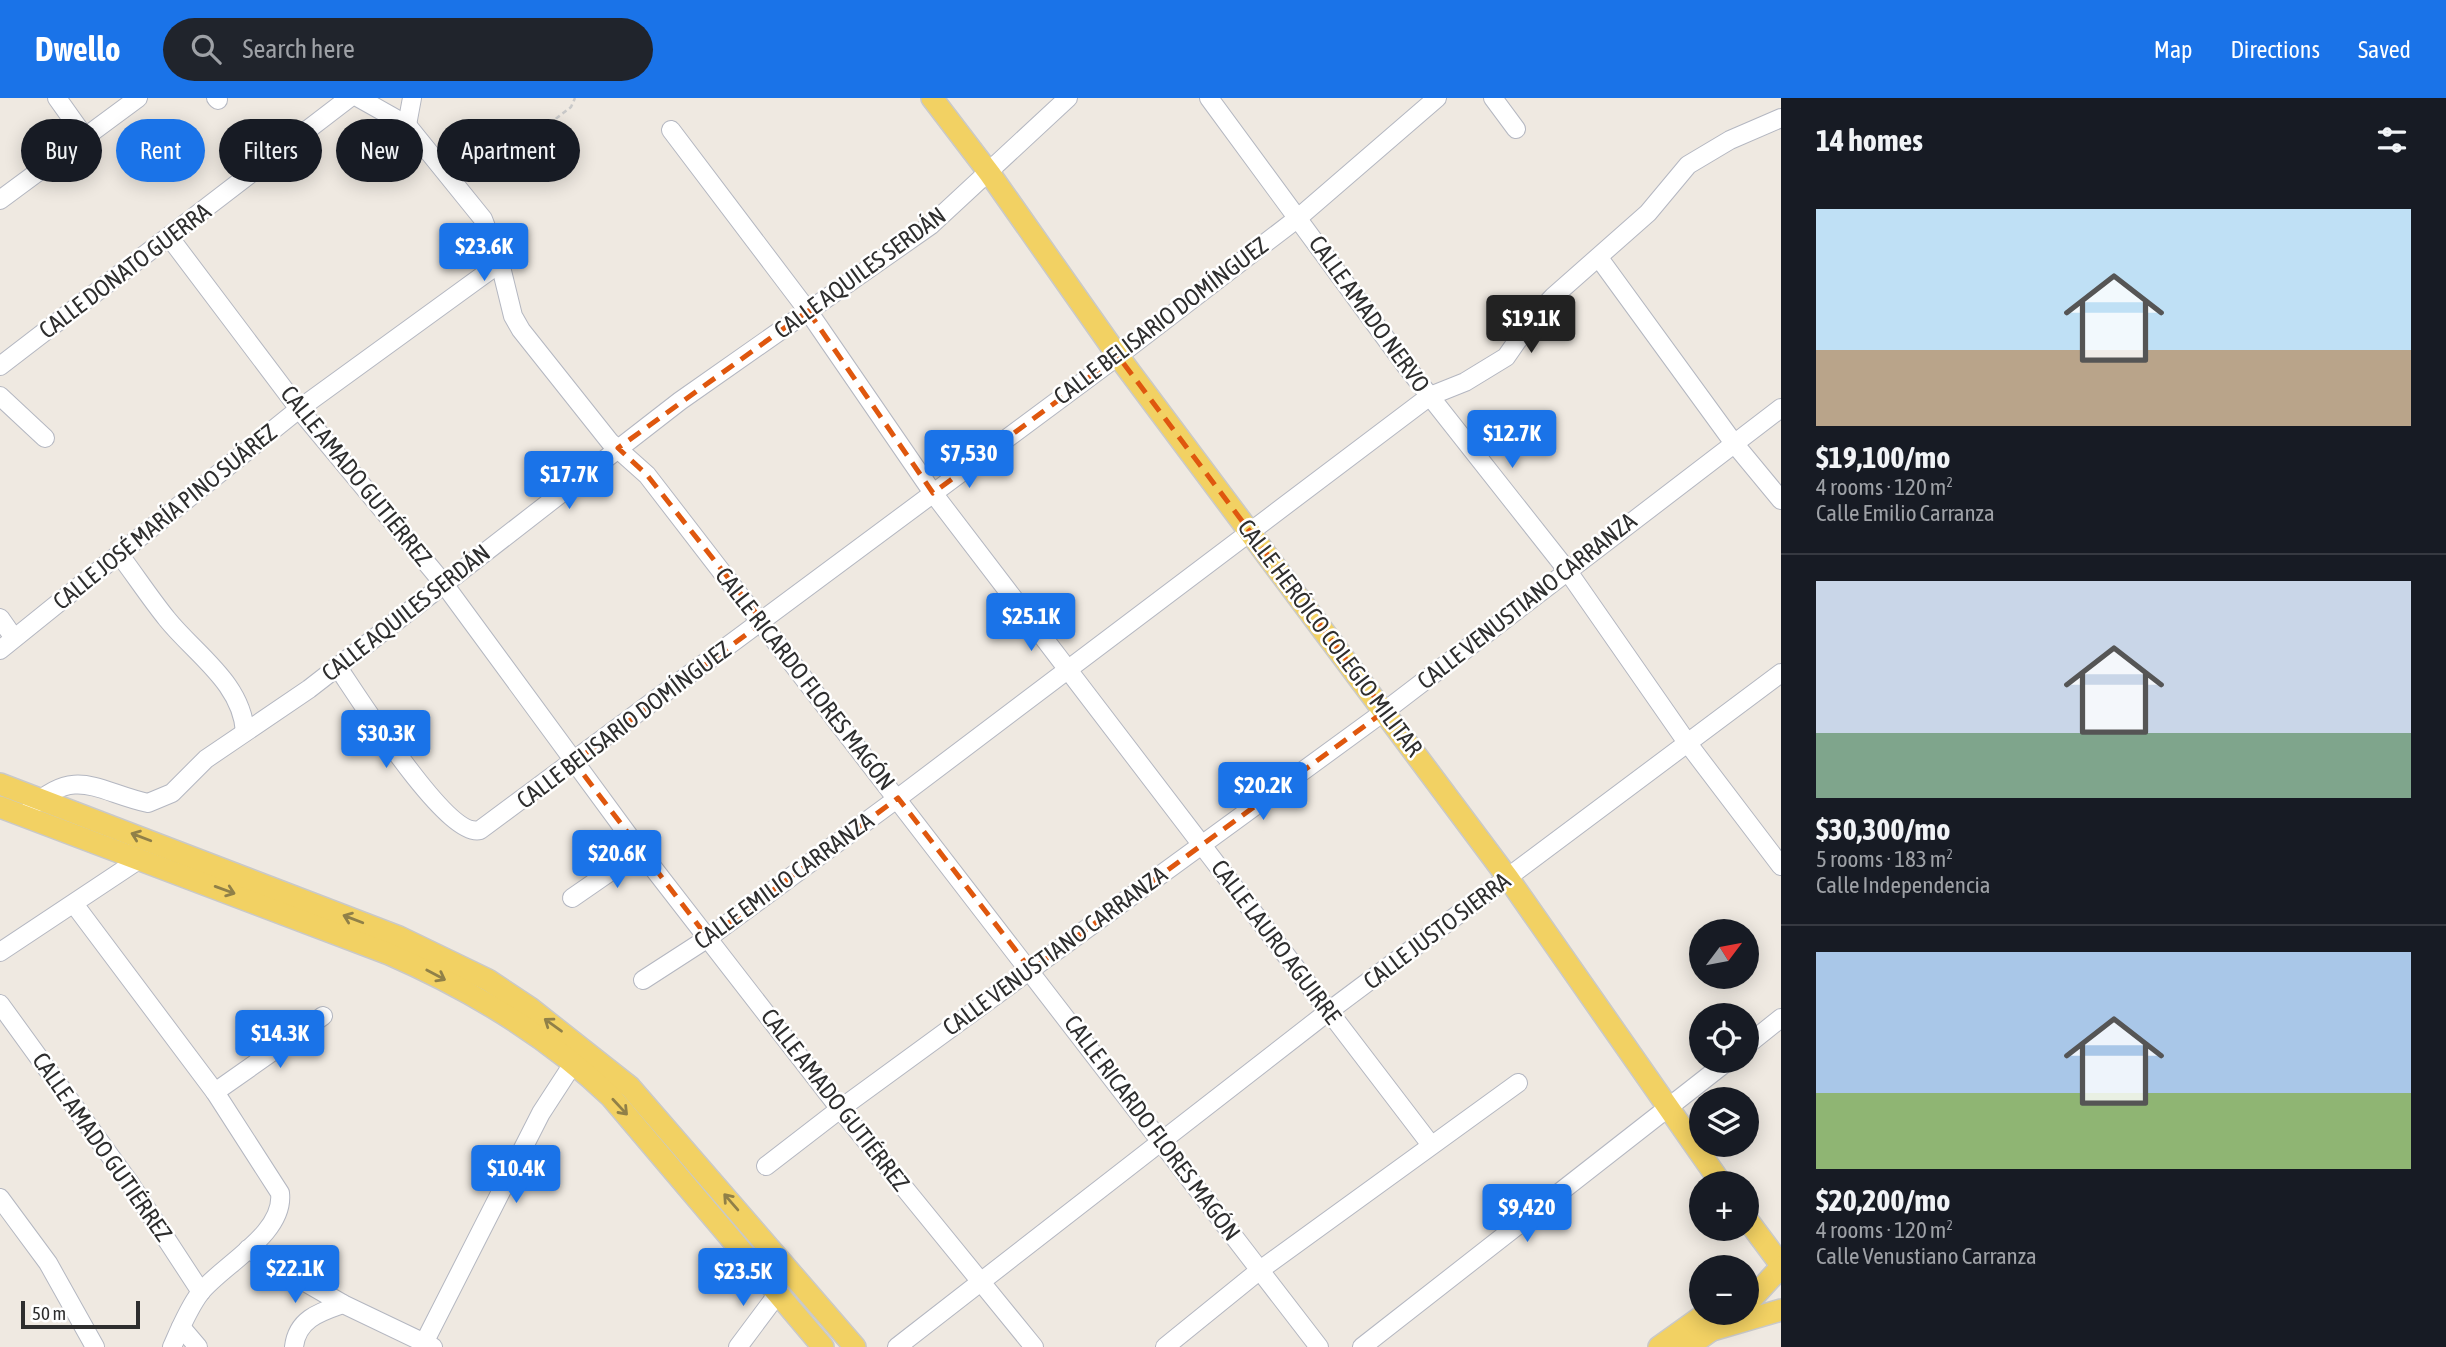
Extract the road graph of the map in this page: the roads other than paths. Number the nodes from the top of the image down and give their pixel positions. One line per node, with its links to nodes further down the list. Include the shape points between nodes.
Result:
1 (57, 98): 12 (street)
2 (138, 98): 15 (street)
3 (349, 98): 23 (street, CALLE DONATO GUERRA)
4 (359, 98): 13 (street, CALLE RICARDO FLORES MAGÓN)
5 (412, 98): 14 (street)
6 (932, 98): 19 (main road, CALLE HERÓICO COLEGIO MILITAR)
7 (1068, 98): 19 (street, CALLE AQUILES SERDÁN)
8 (1209, 98): 22 (street, CALLE AMADO NERVO)
9 (1437, 98): 22 (street, CALLE BELISARIO DOMÍNGUEZ)
10 (1493, 98): 16 (street)
11 (1781, 118): 24 (street, CALLE EMILIO CARRANZA, via 1688,165 1648,213)
12 (72, 119)
13 (396, 119)
14 (408, 119)
15 (102, 124)
16 (1516, 129)
17 (671, 130): 26 (street, CALLE LAURO AGUIRRE)
18 (423, 141): 25 (street, CALLE RICARDO FLORES MAGÓN, via 483,219)
19 (990, 173): 26 (street, CALLE AQUILES SERDÁN, via 911,240); 27 (main road, CALLE HERÓICO COLEGIO MILITAR)
20 (24, 182): 21 (street)
21 (0, 200)
22 (1298, 218): 27 (street, CALLE BELISARIO DOMÍNGUEZ); 30 (street, CALLE AMADO NERVO)
23 (170, 238): 28 (street, CALLE DONATO GUERRA); 32 (street, CALLE AMADO GUTIÉRREZ)
24 (1599, 258): 30 (street, CALLE EMILIO CARRANZA, via 1547,303 1506,357 1465,382); 34 (street)
25 (500, 263): 32 (street, CALLE JOSÉ MARÍA PINO SUÁREZ); 35 (street, CALLE RICARDO FLORES MAGÓN, via 521,330)
26 (808, 311): 35 (street, CALLE AQUILES SERDÁN); 36 (street, CALLE LAURO AGUIRRE)
27 (1118, 356): 36 (street, CALLE BELISARIO DOMÍNGUEZ); 38 (main road, CALLE HERÓICO COLEGIO MILITAR)
28 (0, 366)
29 (0, 396): 33 (street)
30 (1430, 396): 38 (street, CALLE EMILIO CARRANZA); 40 (street, CALLE AMADO NERVO)
31 (1781, 408): 34 (street, CALLE VENUSTIANO CARRANZA)
32 (299, 409): 39 (street, CALLE JOSÉ MARÍA PINO SUÁREZ); 41 (street, CALLE AMADO GUTIÉRREZ)
33 (46, 438)
34 (1733, 442): 37 (street); 40 (street, CALLE VENUSTIANO CARRANZA)
35 (618, 448): 41 (street, CALLE AQUILES SERDÁN); 43 (street, CALLE RICARDO FLORES MAGÓN, via 647,475)
36 (933, 492): 43 (street, CALLE BELISARIO DOMÍNGUEZ); 47 (street, CALLE LAURO AGUIRRE)
37 (1781, 500)
38 (1250, 532): 47 (street, CALLE EMILIO CARRANZA); 49 (main road, CALLE HERÓICO COLEGIO MILITAR)
39 (118, 554): 44 (street, CALLE JOSÉ MARÍA PINO SUÁREZ); 50 (street, via 167,619 225,682 242,710)
40 (1567, 570): 49 (street, CALLE VENUSTIANO CARRANZA); 51 (street, CALLE AMADO NERVO)
41 (443, 584): 46 (street, CALLE AQUILES SERDÁN); 52 (street, CALLE AMADO GUTIÉRREZ)
42 (0, 618): 44 (street)
43 (763, 622): 52 (street, CALLE BELISARIO DOMÍNGUEZ); 54 (street, CALLE RICARDO FLORES MAGÓN)
44 (14, 638): 45 (street, CALLE JOSÉ MARÍA PINO SUÁREZ)
45 (0, 650)
46 (337, 667): 50 (street, CALLE AQUILES SERDÁN); 52 (street, CALLE BELISARIO DOMÍNGUEZ, via 418,781 454,821 472,832 487,826)
47 (1069, 670): 54 (street, CALLE EMILIO CARRANZA); 58 (street, CALLE LAURO AGUIRRE)
48 (1781, 673): 51 (street, CALLE JUSTO SIERRA)
49 (1385, 711): 58 (street, CALLE VENUSTIANO CARRANZA); 62 (main road, CALLE HERÓICO COLEGIO MILITAR)
50 (245, 732): 55 (street, CALLE AQUILES SERDÁN, via 206,759 172,793 154,802 79,783 57,787)
51 (1686, 741): 61 (street, CALLE AMADO NERVO); 62 (street, CALLE JUSTO SIERRA)
52 (574, 762): 59 (street, CALLE AMADO GUTIÉRREZ)
53 (0, 784): 55 (main road)
54 (898, 798): 65 (street, CALLE EMILIO CARRANZA); 67 (street, CALLE RICARDO FLORES MAGÓN)
55 (40, 799): 57 (street, CALLE AQUILES SERDÁN); 74 (main road, one-way to 55, via 488,980 438,953)
56 (0, 807): 57 (main road)
57 (23, 815): 60 (main road)
58 (1200, 843): 67 (street, CALLE VENUSTIANO CARRANZA); 70 (street, CALLE LAURO AGUIRRE)
59 (640, 851): 63 (street); 65 (street, CALLE AMADO GUTIÉRREZ)
60 (141, 859): 64 (street); 74 (main road, one-way to 74, via 434,973)
61 (1781, 866)
62 (1508, 878): 70 (street, CALLE JUSTO SIERRA); 79 (main road, CALLE HERÓICO COLEGIO MILITAR)
63 (572, 898)
64 (74, 904): 66 (street); 77 (street)
65 (708, 939): 68 (street, CALLE EMILIO CARRANZA); 78 (street, CALLE AMADO GUTIÉRREZ)
66 (0, 952)
67 (1031, 970): 78 (street, CALLE VENUSTIANO CARRANZA); 80 (street, CALLE RICARDO FLORES MAGÓN)
68 (643, 980)
69 (0, 1004): 92 (street, CALLE AMADO GUTIÉRREZ, via 129,1182)
70 (1329, 1011): 80 (street, CALLE JUSTO SIERRA); 81 (street, CALLE LAURO AGUIRRE)
71 (323, 1016): 77 (street)
72 (1781, 1018): 73 (street)
73 (1759, 1036)
74 (582, 1058): 93 (main road, one-way to 93); 100 (street, via 541,1113); 107 (main road, one-way to 74, via 650,1109)
75 (1713, 1073): 79 (street)
76 (1518, 1083): 81 (street)
77 (215, 1092): 86 (street, via 279,1194 278,1212)
78 (840, 1109): 82 (street, CALLE VENUSTIANO CARRANZA); 89 (street, CALLE AMADO GUTIÉRREZ)
79 (1668, 1111): 83 (main road, CALLE HERÓICO COLEGIO MILITAR); 112 (street)
80 (1161, 1140): 88 (street, CALLE RICARDO FLORES MAGÓN); 89 (street, CALLE JUSTO SIERRA)
81 (1431, 1145): 88 (street)
82 (766, 1166)
83 (1712, 1171)
84 (0, 1198): 101 (street, via 48,1263)
85 (1759, 1239): 87 (main road)
86 (248, 1249): 92 (street); 94 (street)
87 (1778, 1269): 90 (main road); 91 (main road)
88 (1260, 1270): 110 (street); 111 (street, CALLE RICARDO FLORES MAGÓN)
89 (980, 1280): 108 (street, CALLE JUSTO SIERRA); 109 (street, CALLE AMADO GUTIÉRREZ)
90 (1759, 1280)
91 (1759, 1290)
92 (201, 1292): 99 (street)
93 (779, 1292): 105 (street); 106 (main road)
94 (343, 1304): 100 (street); 104 (street, via 309,1319 300,1327)
95 (1781, 1310): 96 (main road)
96 (1759, 1314)
97 (1703, 1325): 113 (main road)
98 (1706, 1325): 114 (main road)
99 (181, 1326): 102 (street); 103 (street)
100 (429, 1345)
101 (95, 1347)
102 (172, 1347)
103 (198, 1347)
104 (294, 1347)
105 (738, 1347)
106 (823, 1347)
107 (855, 1347)
108 (897, 1347)
109 (1034, 1347)
110 (1165, 1347)
111 (1319, 1347)
112 (1362, 1347)
113 (1659, 1347)
114 (1688, 1347)

